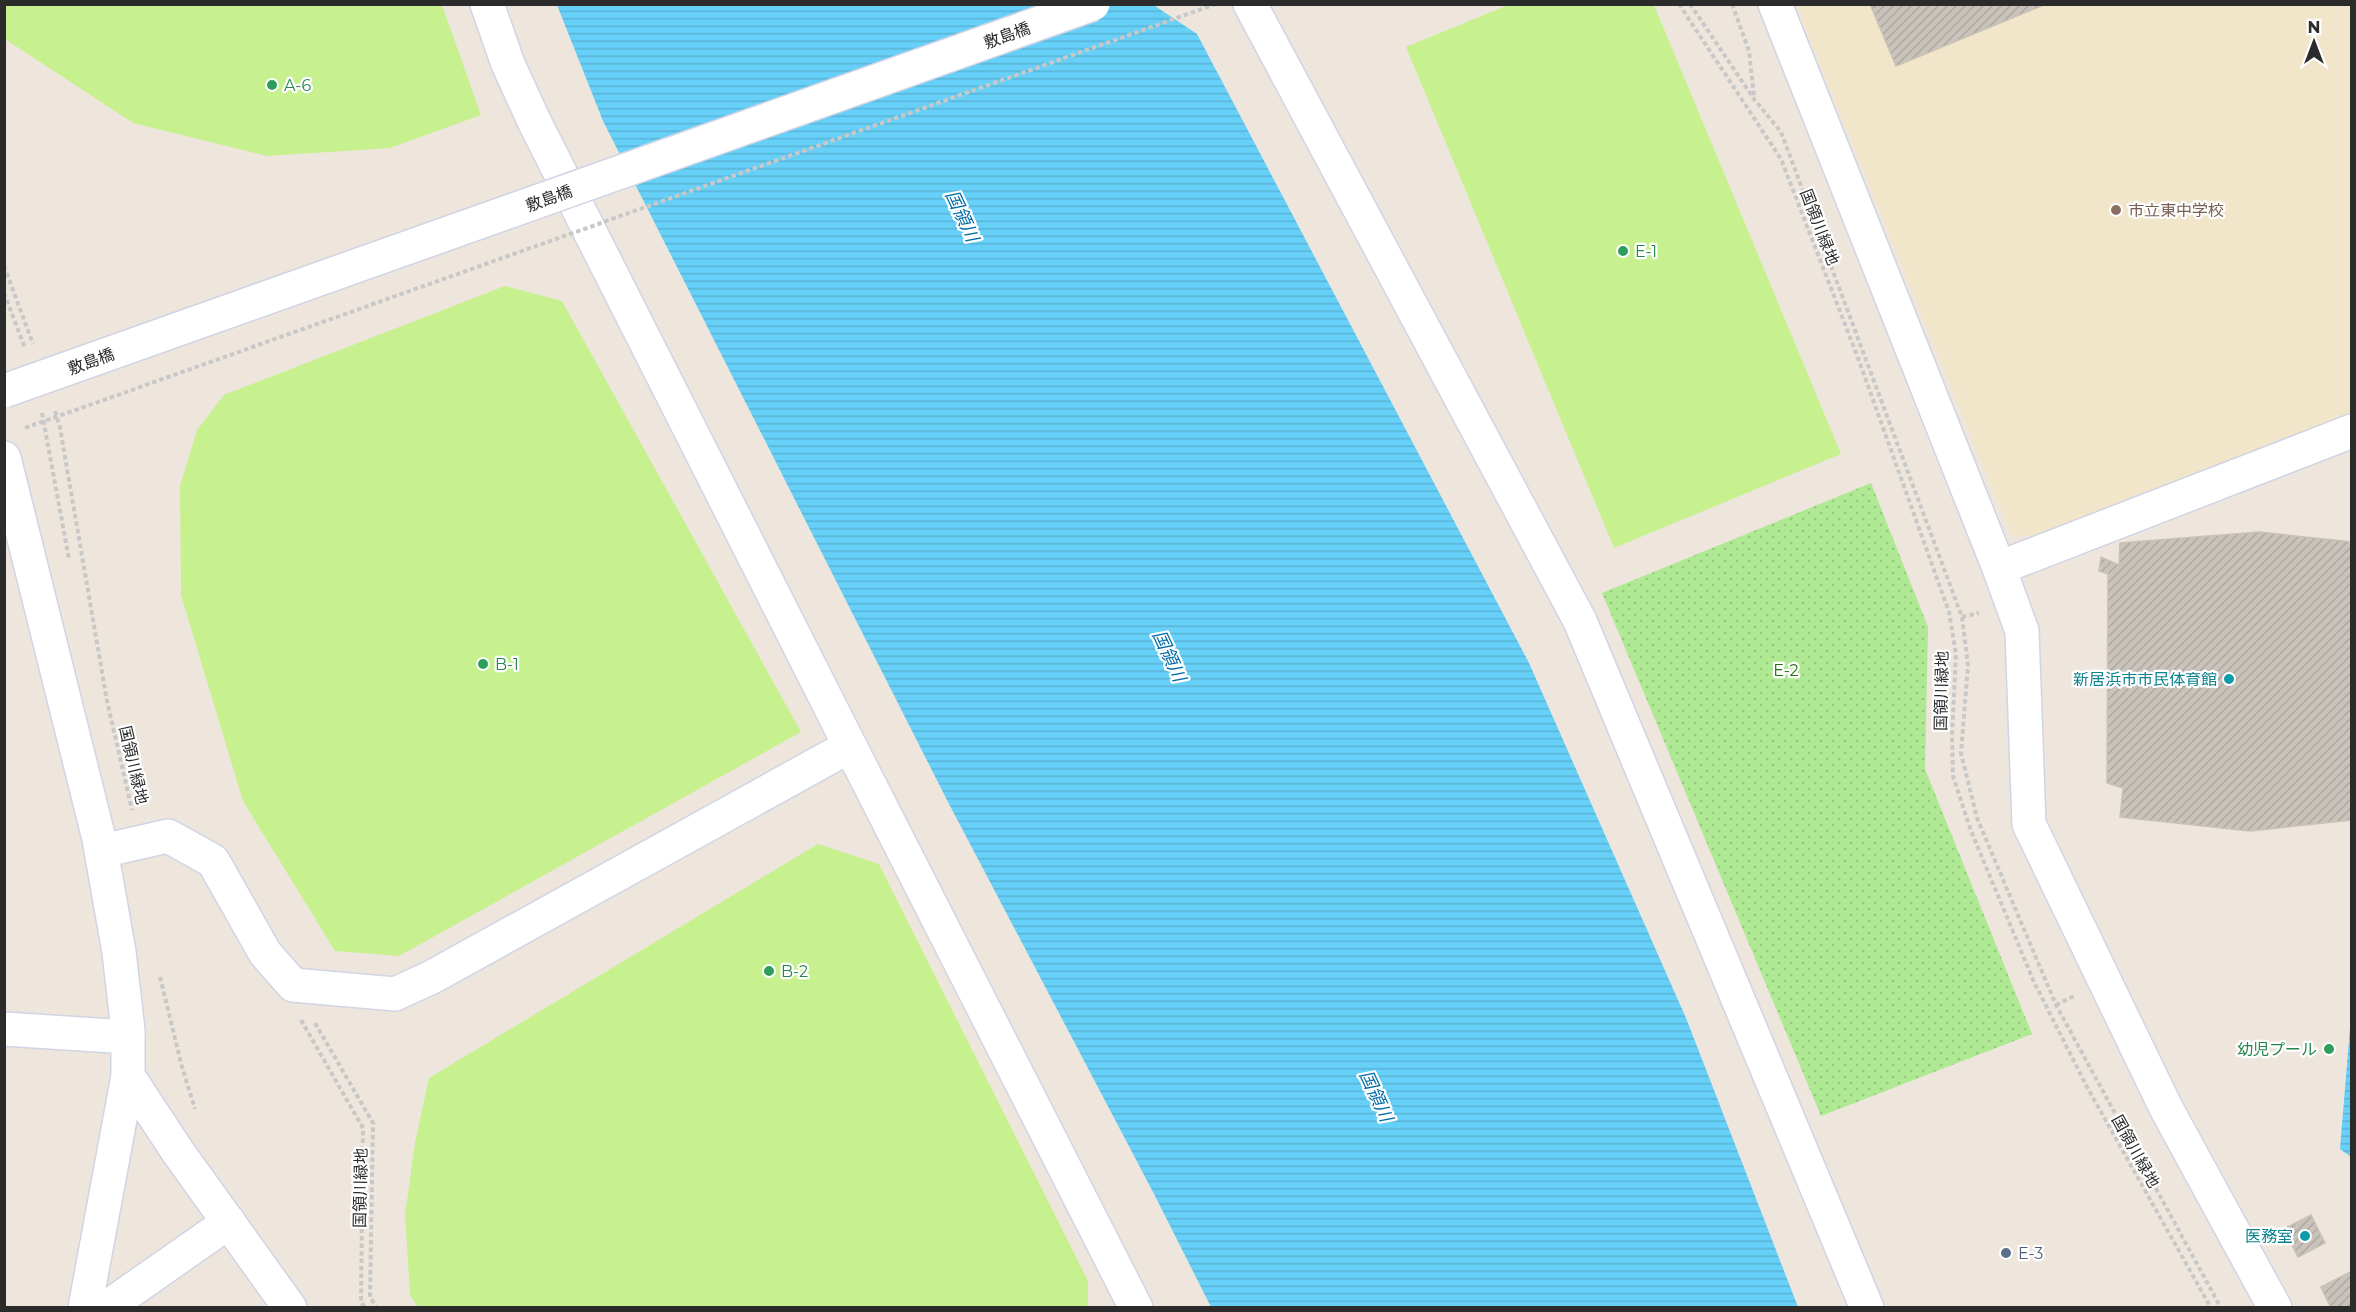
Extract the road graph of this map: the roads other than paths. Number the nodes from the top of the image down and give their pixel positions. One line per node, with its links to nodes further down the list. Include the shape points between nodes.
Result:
1 (487, 4): 9 (street, via 534,121)
2 (1093, 4): 5 (street, 敷島橋, bridge)
3 (1250, 4): 19 (street, via 1580,621)
4 (1775, 4): 8 (street)
5 (4, 391)
6 (2352, 431): 8 (street)
7 (4, 458): 10 (street)
8 (1999, 568): 20 (street, via 2022,631 2029,824 2166,1108)
9 (850, 746): 10 (street, via 395,994 297,986 265,953 213,861 168,836); 18 (street)
10 (102, 851): 12 (street)
11 (4, 1029): 12 (street)
12 (128, 1037): 13 (street)
13 (128, 1076): 14 (street); 15 (street)
14 (229, 1222): 16 (street); 17 (street)
15 (86, 1308)
16 (106, 1308)
17 (290, 1308)
18 (1137, 1308)
19 (1867, 1308)
20 (2275, 1308)

